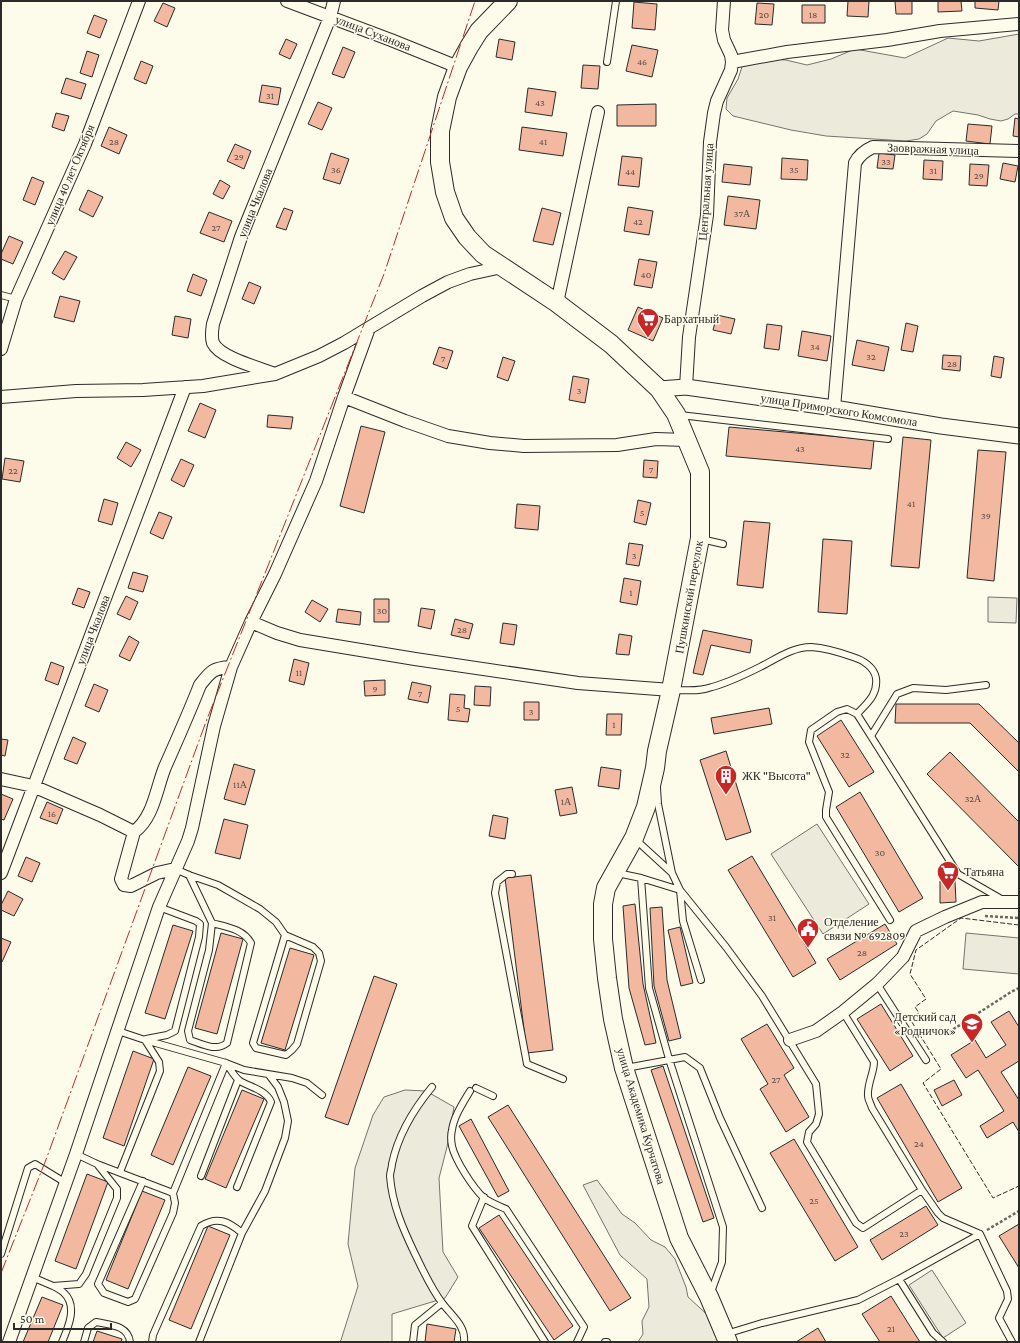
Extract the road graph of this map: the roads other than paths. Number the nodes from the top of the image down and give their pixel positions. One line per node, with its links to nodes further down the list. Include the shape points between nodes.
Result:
1 (139, 1): 16 (street, улица 40 лет Октября, via 85,144)
2 (287, 1): 7 (street, улица Суханова)
3 (334, 1): 7 (street, улица Чкалова)
4 (508, 1): 11 (main road, Пушкинский переулок, via 479,31)
5 (616, 1): 9 (lane)
6 (724, 1): 10 (street, via 722,30)
7 (330, 17): 11 (street, улица Суханова); 20 (street, улица Чкалова, via 241,237 213,324 212,335 217,349)
8 (1019, 24): 10 (street, via 940,31)
9 (607, 62)
10 (732, 62): 22 (street, Центральная улица, via 714,113 710,142 707,215 689,337)
11 (458, 67): 14 (main road, Пушкинский переулок, via 447,97 440,131 440,162 445,192 454,218 467,237 483,254)
12 (598, 112): 17 (street)
13 (1019, 151): 26 (street, Заовражная улица, via 873,147 858,156 855,163)
14 (502, 268): 17 (main road, Пушкинский переулок); 18 (street, via 470,274 448,282)
15 (1, 295): 16 (lane)
16 (16, 299): 19 (street, улица 40 лет Октября)
17 (557, 303): 23 (main road, Пушкинский переулок, via 612,344)
18 (369, 328): 20 (street, via 319,356); 25 (street)
19 (1, 349)
20 (275, 374): 21 (street)
21 (185, 387): 24 (street); 41 (street, улица Чкалова)
22 (686, 387): 23 (street, улица Приморского Комсомола); 26 (street, улица Приморского Комсомола)
23 (659, 389): 27 (main road, Пушкинский переулок)
24 (1, 397)
25 (344, 397): 30 (street, via 448,436 490,443 524,446 617,445 656,439); 33 (street, via 316,481 275,574)
26 (834, 408): 28 (street, улица Приморского Комсомола)
27 (674, 410): 29 (lane); 30 (main road, Пушкинский переулок)
28 (1019, 436)
29 (888, 439)
30 (686, 440): 31 (main road, Пушкинский переулок, via 700,472)
31 (700, 538): 32 (lane); 36 (main road, Пушкинский переулок)
32 (723, 544)
33 (250, 622): 34 (street); 36 (street, via 300,640 415,659 578,684)
34 (231, 667): 42 (street, via 218,668 208,674 200,685 151,807 144,821); 44 (street, via 214,726 192,828)
35 (986, 685): 38 (lane, via 946,690 913,688 897,694)
36 (671, 690): 37 (lane, via 697,691 712,687 759,668 786,653 810,647 858,658 871,667 876,677 876,691); 39 (main road, Пушкинский переулок, via 657,751)
37 (857, 714): 38 (lane); 55 (lane, via 847,709 837,712 812,730 809,742 829,792 826,817)
38 (871, 736): 52 (lane, via 958,874)
39 (656, 768): 43 (main road, улица Академика Курчатова, via 646,807); 46 (lane, via 658,804)
40 (1, 779): 41 (street)
41 (33, 786): 42 (street); 47 (street, улица Чкалова)
42 (134, 832): 44 (street, via 121,879 124,885 131,886 157,873)
43 (634, 838): 45 (main road, улица Академика Курчатова); 46 (lane)
44 (175, 869): 49 (lane); 54 (street)
45 (613, 873): 50 (lane); 67 (main road, улица Академика Курчатова, via 606,888 603,904 603,939 613,1019)
46 (672, 873): 51 (lane)
47 (1, 874)
48 (512, 874): 69 (lane, via 507,874 497,882 495,893 527,1064)
49 (189, 875): 56 (lane); 57 (lane, via 218,885 260,908 276,922)
50 (641, 878): 51 (lane); 64 (lane, via 649,988)
51 (680, 890): 58 (lane, via 683,921); 63 (lane, via 762,996)
52 (1005, 902): 53 (street); 59 (street, via 982,902 916,931 903,957)
53 (1019, 902)
54 (159, 907): 61 (street); 62 (lane, via 196,921 200,928 175,1031)
55 (890, 920)
56 (212, 923): 56 (lane, via 234,929 247,936 251,943 227,1043 216,1048 190,1040 188,1031 209,950)
57 (285, 935): 57 (lane, via 313,947 319,953 321,961 297,1044 286,1054 256,1048 253,1043)
58 (701, 980)
59 (877, 984): 60 (street); 65 (lane)
60 (843, 1012): 63 (street, via 816,1031); 81 (lane, via 874,1062 868,1097 870,1102)
61 (118, 1031): 62 (lane); 74 (street)
62 (145, 1040): 66 (lane); 76 (lane, via 159,1062 160,1071)
63 (790, 1040): 81 (lane, via 816,1084 819,1114 816,1124 808,1132 807,1142 856,1223 863,1228)
64 (669, 1059): 67 (lane); 84 (lane, via 685,1057 700,1068); 91 (lane, via 723,1227 722,1262)
65 (926, 1060)
66 (226, 1063): 68 (lane); 70 (lane); 82 (lane)
67 (624, 1068): 91 (main road, улица Академика Курчатова, via 679,1238)
68 (269, 1075): 72 (lane, via 292,1078 307,1084); 85 (lane, via 278,1087 288,1121 285,1138 265,1191)
69 (563, 1079)
70 (238, 1080): 77 (lane); 80 (lane, via 263,1092 272,1102)
71 (432, 1087): 92 (lane, via 410,1118 396,1148 390,1175 394,1203 402,1229)
72 (322, 1095)
73 (493, 1096): 83 (lane, via 473,1090 458,1112 452,1130 452,1146 460,1164 472,1184)
74 (76, 1154): 75 (lane); 79 (street)
75 (98, 1164): 76 (lane); 90 (lane, via 117,1189 117,1198 86,1274 79,1284)
76 (120, 1172): 78 (lane)
77 (201, 1176)
78 (143, 1181): 82 (lane); 82 (lane, via 98,1284 104,1293 128,1302 135,1299 173,1213)
79 (66, 1183): 87 (lane, via 35,1164 28,1168); 88 (street)
80 (237, 1187)
81 (922, 1190): 86 (lane, via 944,1218)
82 (173, 1192)
83 (484, 1197): 102 (lane, via 472,1226); 103 (lane, via 506,1209 584,1327)
84 (762, 1208)
85 (242, 1233): 98 (lane, via 222,1221 210,1220 201,1226); 99 (lane)
86 (980, 1234): 89 (lane); 105 (lane, via 1007,1291 1008,1299 1000,1318)
87 (1, 1254)
88 (32, 1277): 90 (lane); 94 (street)
89 (899, 1279): 93 (lane, via 858,1300 762,1323); 104 (lane, via 933,1333)
90 (53, 1286): 95 (lane, via 65,1294 70,1304 71,1318)
91 (709, 1297): 93 (main road, улица Академика Курчатова)
92 (442, 1303): 100 (lane, via 415,1325); 101 (lane, via 461,1325 465,1335)
93 (727, 1338)
94 (9, 1342)
95 (62, 1342)
96 (84, 1342): 97 (lane, via 88,1328 96,1322 122,1328 129,1334)
97 (130, 1342)
98 (152, 1342)
99 (199, 1342)
100 (413, 1342)
101 (464, 1342)
102 (545, 1342)
103 (577, 1342)
104 (943, 1342)
105 (1012, 1342)

